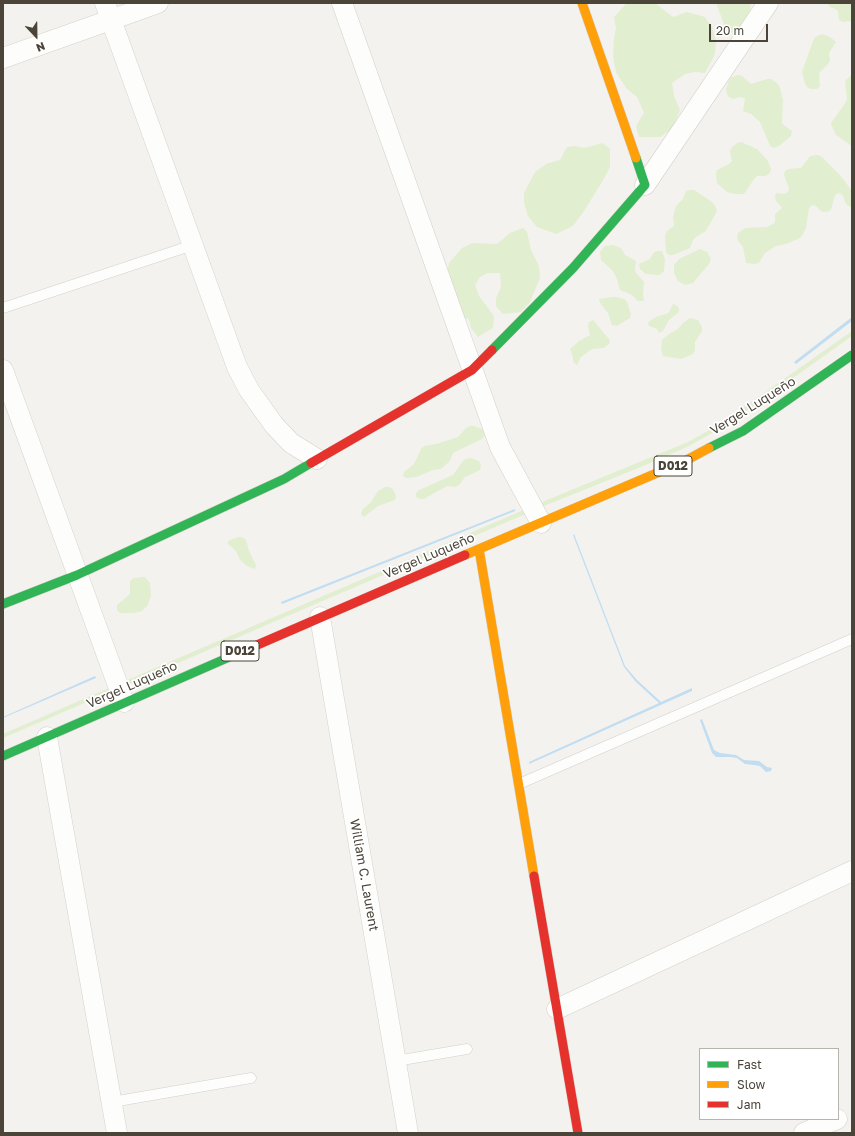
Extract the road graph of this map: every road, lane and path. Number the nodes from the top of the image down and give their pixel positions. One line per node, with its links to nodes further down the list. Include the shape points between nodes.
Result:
1 (158, 3): 5 (street)
2 (342, 3): 12 (street)
3 (582, 3): 7 (street)
4 (768, 3): 7 (street)
5 (108, 11): 6 (street); 8 (street)
6 (3, 58)
7 (645, 184): 12 (street, via 573,268)
8 (193, 245): 9 (lane); 13 (street, via 237,367 249,390 274,425 291,443)
9 (3, 308)
10 (852, 355): 14 (street, Vergel Luqueño / D012, via 743,431 685,461)
11 (3, 370): 16 (street)
12 (472, 370): 13 (street); 14 (street, via 500,446)
13 (317, 459): 16 (street, via 284,479)
14 (541, 523): 15 (street, Vergel Luqueño / D012)
15 (479, 549): 18 (street, Vergel Luqueño / D012); 23 (street)
16 (78, 575): 17 (street); 20 (street)
17 (3, 604)
18 (320, 617): 20 (street, Vergel Luqueño / D012); 27 (street, William C. Laurent)
19 (852, 639): 23 (lane)
20 (124, 702): 21 (street, Vergel Luqueño / D012)
21 (47, 737): 22 (street, Vergel Luqueño / D012); 29 (street)
22 (3, 756)
23 (519, 784): 25 (street)
24 (852, 871): 25 (street)
25 (557, 1008): 35 (street)
26 (467, 1049): 27 (lane)
27 (396, 1061): 34 (street, William C. Laurent)
28 (251, 1078): 29 (lane)
29 (112, 1102): 33 (street)
30 (852, 1113): 31 (street)
31 (839, 1119)
32 (836, 1120): 36 (street)
33 (117, 1133)
34 (408, 1133)
35 (578, 1133)
36 (804, 1133)

